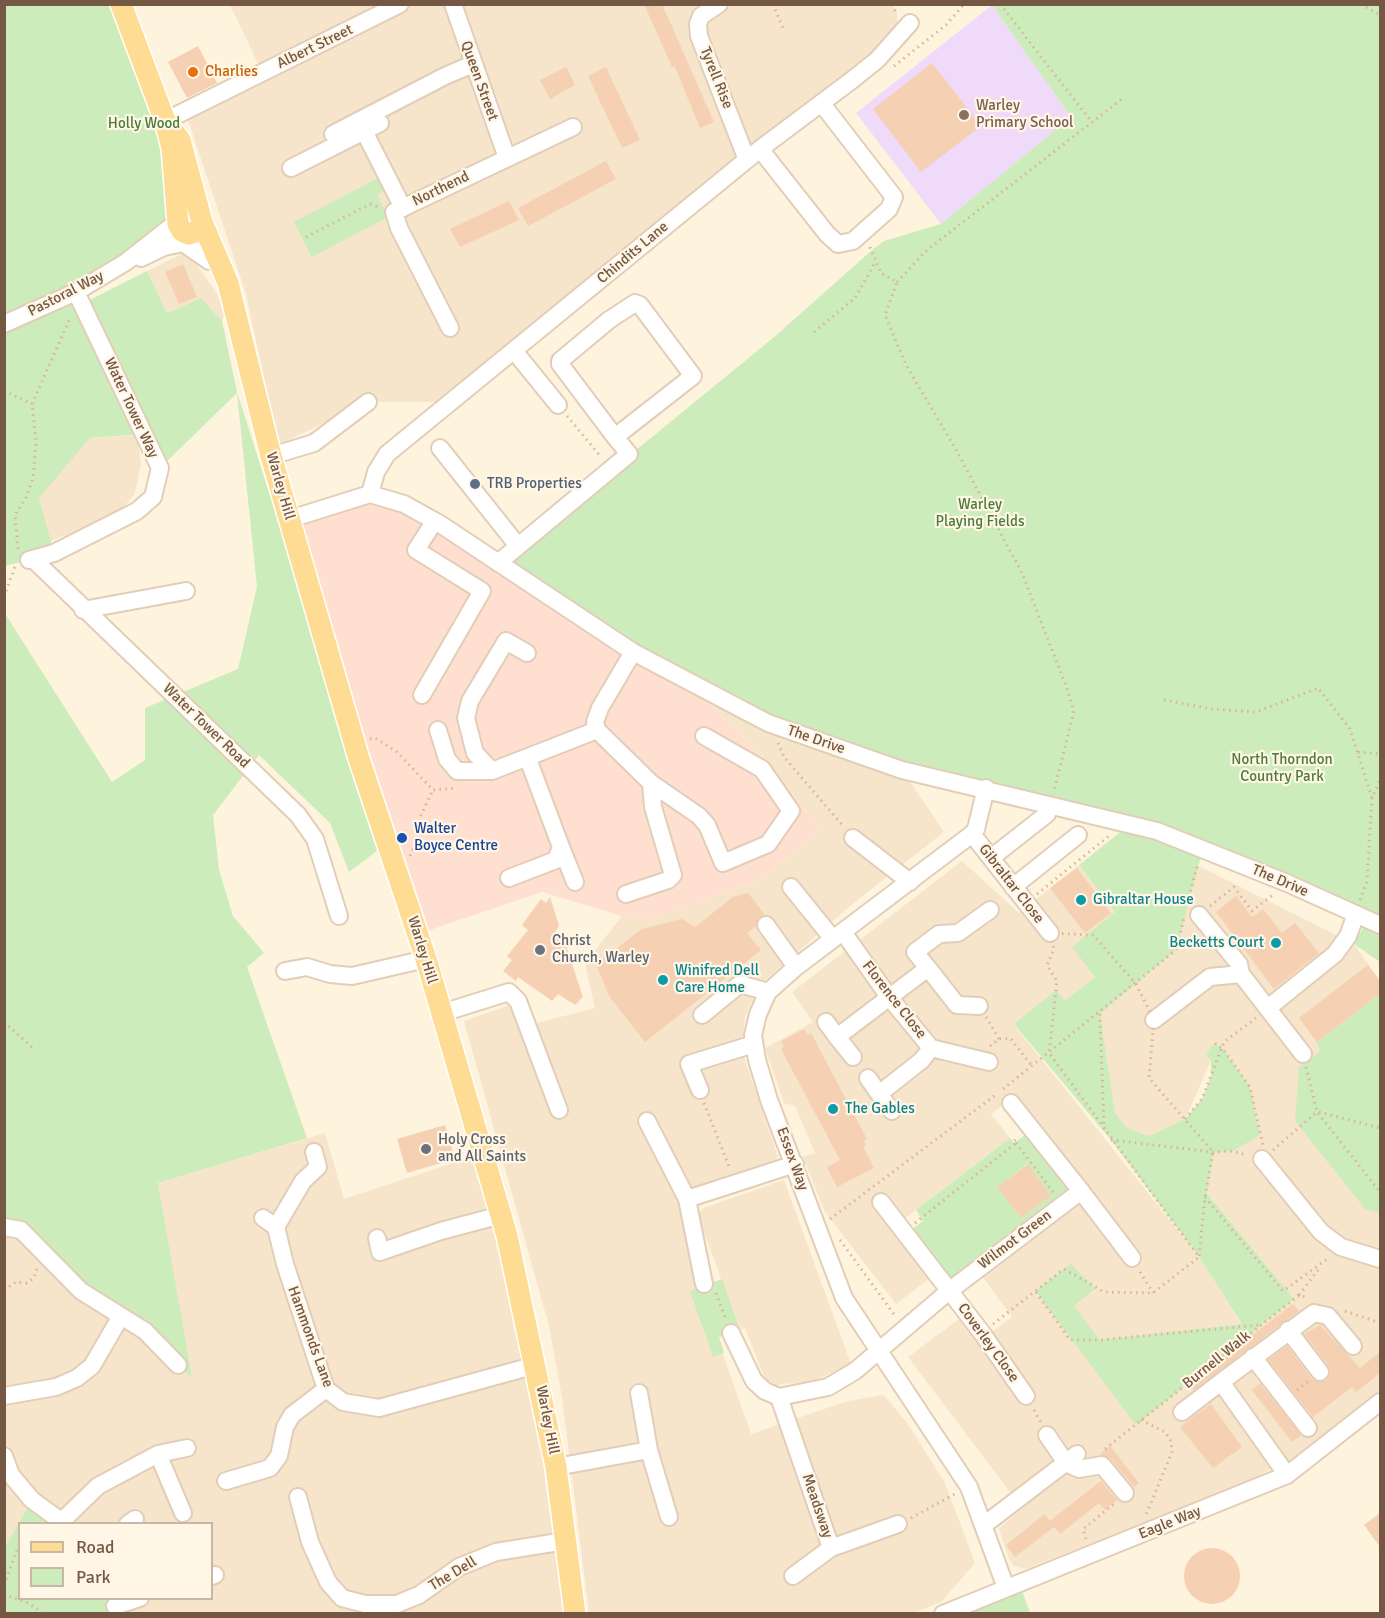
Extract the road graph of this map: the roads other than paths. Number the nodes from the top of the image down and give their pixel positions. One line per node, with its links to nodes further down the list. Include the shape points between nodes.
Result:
1 (121, 4): 9 (main road, Warley Hill)
2 (400, 4): 9 (street, Albert Street)
3 (453, 4): 7 (street, Queen Street)
4 (718, 4): 5 (street, Tyrell Rise)
5 (698, 10): 14 (street, Tyrell Rise, via 699,36)
6 (910, 24): 8 (street, Chindits Lane, via 876,60)
7 (473, 64): 13 (street); 15 (street, Queen Street)
8 (822, 104): 14 (street, Chindits Lane); 14 (street, Tyrell Rise, via 894,197 889,209 853,241 838,244)
9 (165, 121): 18 (main road, Warley Hill, via 180,140)
10 (380, 123): 12 (street)
11 (573, 127): 15 (street, Northend)
12 (364, 131): 16 (street); 17 (street)
13 (333, 134)
14 (753, 155): 26 (street, Chindits Lane)
15 (507, 158): 17 (street, Northend)
16 (291, 168)
17 (399, 210): 25 (street, Northend, via 399,228)
18 (189, 224): 19 (street); 20 (main road, Warley Hill); 21 (street); 23 (main road, Warley Hill, via 228,283)
19 (162, 248): 20 (street, via 183,243); 21 (street)
20 (209, 261): 23 (main road, Warley Hill)
21 (126, 262): 22 (street, Pastoral Way)
22 (77, 296): 24 (street, Pastoral Way); 36 (street, Water Tower Way, via 159,468 153,497 137,511)
23 (230, 296): 31 (main road, Warley Hill)
24 (4, 324)
25 (450, 328)
26 (515, 352): 28 (street); 32 (street, Chindits Lane, via 387,454 376,472)
27 (368, 402): 31 (street, via 314,443)
28 (558, 405)
29 (615, 438): 29 (street, via 560,361 635,303 693,376); 35 (street, via 629,454)
30 (440, 448): 35 (street)
31 (271, 456): 33 (main road, Warley Hill)
32 (370, 494): 33 (street); 34 (street, The Drive, via 404,504)
33 (290, 519): 70 (main road, Warley Hill, via 354,741)
34 (434, 522): 37 (street, The Drive); 42 (street, via 417,550 482,591)
35 (518, 546): 37 (street)
36 (24, 560): 39 (street, Water Tower Road)
37 (498, 563): 40 (street, The Drive)
38 (186, 591): 39 (street)
39 (83, 610): 65 (street, Water Tower Road, via 298,815 315,839)
40 (633, 652): 44 (street, via 600,708); 49 (street, The Drive, via 768,723 902,770)
41 (527, 654): 47 (street, via 506,641 470,701 466,718 475,753)
42 (422, 695)
43 (438, 730): 47 (street, via 447,759 457,771)
44 (597, 730): 46 (street); 48 (street)
45 (704, 736): 48 (street, via 762,769 791,811 768,844 723,863 707,825 699,816)
46 (528, 759): 47 (street); 54 (street)
47 (492, 771)
48 (651, 783): 61 (street, via 653,807 673,875)
49 (986, 788): 50 (street, The Drive); 51 (street)
50 (1049, 809): 55 (street); 63 (street, The Drive, via 1126,823 1203,849)
51 (972, 834): 55 (street, Gibraltar Close); 58 (street, Essex Way)
52 (1078, 836): 59 (street)
53 (853, 837): 58 (street)
54 (561, 847): 56 (street, via 556,860); 57 (street)
55 (991, 858): 59 (street, Gibraltar Close)
56 (509, 878)
57 (575, 882)
58 (910, 882): 69 (street, Essex Way)
59 (1013, 886): 68 (street, Gibraltar Close)
60 (791, 887): 69 (street, Florence Close)
61 (626, 894)
62 (990, 910): 72 (street, via 958,933 939,934 915,952)
63 (1356, 914): 67 (street, The Drive); 78 (street, via 1348,936 1335,954)
64 (1199, 915): 74 (street, via 1239,964)
65 (339, 916)
66 (766, 925): 71 (street)
67 (1380, 926)
68 (1050, 933)
69 (838, 936): 71 (street, Essex Way); 76 (street, Florence Close)
70 (426, 959): 73 (street, via 352,976 307,967); 79 (main road, Warley Hill)
71 (796, 967): 75 (street, Essex Way)
72 (928, 968): 76 (street); 77 (street, via 957,1005)
73 (285, 971)
74 (1241, 974): 78 (street); 81 (street, via 1210,977)
75 (768, 992): 80 (street, via 740,984); 84 (street, Essex Way, via 758,1014)
76 (889, 997): 83 (street); 85 (street, Florence Close)
77 (979, 1006)
78 (1268, 1008): 86 (street)
79 (442, 1013): 93 (street, via 509,992 518,1000); 102 (main road, Warley Hill)
80 (702, 1015)
81 (1154, 1020)
82 (826, 1022): 83 (street)
83 (837, 1037): 87 (street)
84 (754, 1044): 90 (street, via 689,1064); 98 (street, Essex Way)
85 (931, 1048): 88 (street, Florence Close); 91 (street, via 922,1060)
86 (1303, 1054)
87 (853, 1058)
88 (982, 1060)
89 (868, 1078): 91 (street)
90 (700, 1090)
91 (879, 1094): 94 (street)
92 (1011, 1103): 99 (street)
93 (559, 1110)
94 (892, 1111)
95 (647, 1121): 100 (street)
96 (314, 1152): 119 (street, Hammonds Lane, via 318,1167 269,1223)
97 (1264, 1157): 106 (street, via 1321,1232 1341,1247)
98 (795, 1164): 100 (street); 113 (street, Essex Way, via 844,1298)
99 (1080, 1191): 105 (street); 108 (street, Wilmot Green)
100 (687, 1199): 107 (street)
101 (882, 1202): 108 (street)
102 (501, 1215): 104 (street, via 380,1252); 116 (main road, Warley Hill)
103 (4, 1227): 109 (street, via 21,1230 81,1291)
104 (377, 1238)
105 (1132, 1258)
106 (1380, 1259)
107 (704, 1284)
108 (949, 1291): 113 (street, Wilmot Green); 122 (street, Coverley Close)
109 (121, 1316): 115 (street, via 145,1331); 121 (street, via 92,1366 77,1378 56,1387)
110 (1288, 1330): 112 (street, via 1314,1313 1328,1316); 114 (street); 117 (street)
111 (731, 1333): 123 (street, via 754,1381)
112 (1353, 1346)
113 (878, 1353): 123 (street, via 828,1387); 142 (street, Essex Way, via 969,1487)
114 (1253, 1357): 118 (street); 126 (street)
115 (178, 1365)
116 (536, 1365): 119 (street, Hammonds Lane, via 379,1408 343,1402); 133 (main road, Warley Hill)
117 (1320, 1372)
118 (1221, 1382): 125 (street); 134 (street)
119 (326, 1389): 135 (street, via 291,1415 279,1456 270,1468)
120 (639, 1393): 129 (street)
121 (4, 1396)
122 (1026, 1396)
123 (779, 1397): 144 (street, Meadsway)
124 (1380, 1402): 134 (street, Eagle Way)
125 (1182, 1412)
126 (1308, 1428)
127 (1047, 1435): 132 (street)
128 (187, 1448): 130 (street)
129 (649, 1450): 133 (street); 139 (street)
130 (158, 1454): 138 (street); 140 (street, via 98,1486)
131 (4, 1456): 140 (street, via 11,1475 32,1500)
132 (1074, 1462): 136 (street, via 1090,1469 1102,1465); 142 (street)
133 (556, 1467): 143 (main road, Warley Hill)
134 (1287, 1475): 146 (street, Eagle Way)
135 (226, 1481)
136 (1125, 1493)
137 (298, 1497): 147 (street, via 310,1542 328,1582)
138 (183, 1513)
139 (669, 1517)
140 (64, 1522)
141 (898, 1524): 144 (street, Meadsway)
142 (984, 1525): 146 (street, Essex Way)
143 (565, 1541): 147 (street, The Dell, via 480,1558 397,1604 365,1604); 151 (main road, Warley Hill)
144 (831, 1548): 145 (street)
145 (793, 1576)
146 (1006, 1588): 152 (street, Eagle Way)
147 (342, 1598): 150 (street)
148 (136, 1600): 149 (street)
149 (113, 1606)
150 (335, 1614)
151 (575, 1614)
152 (943, 1614)

